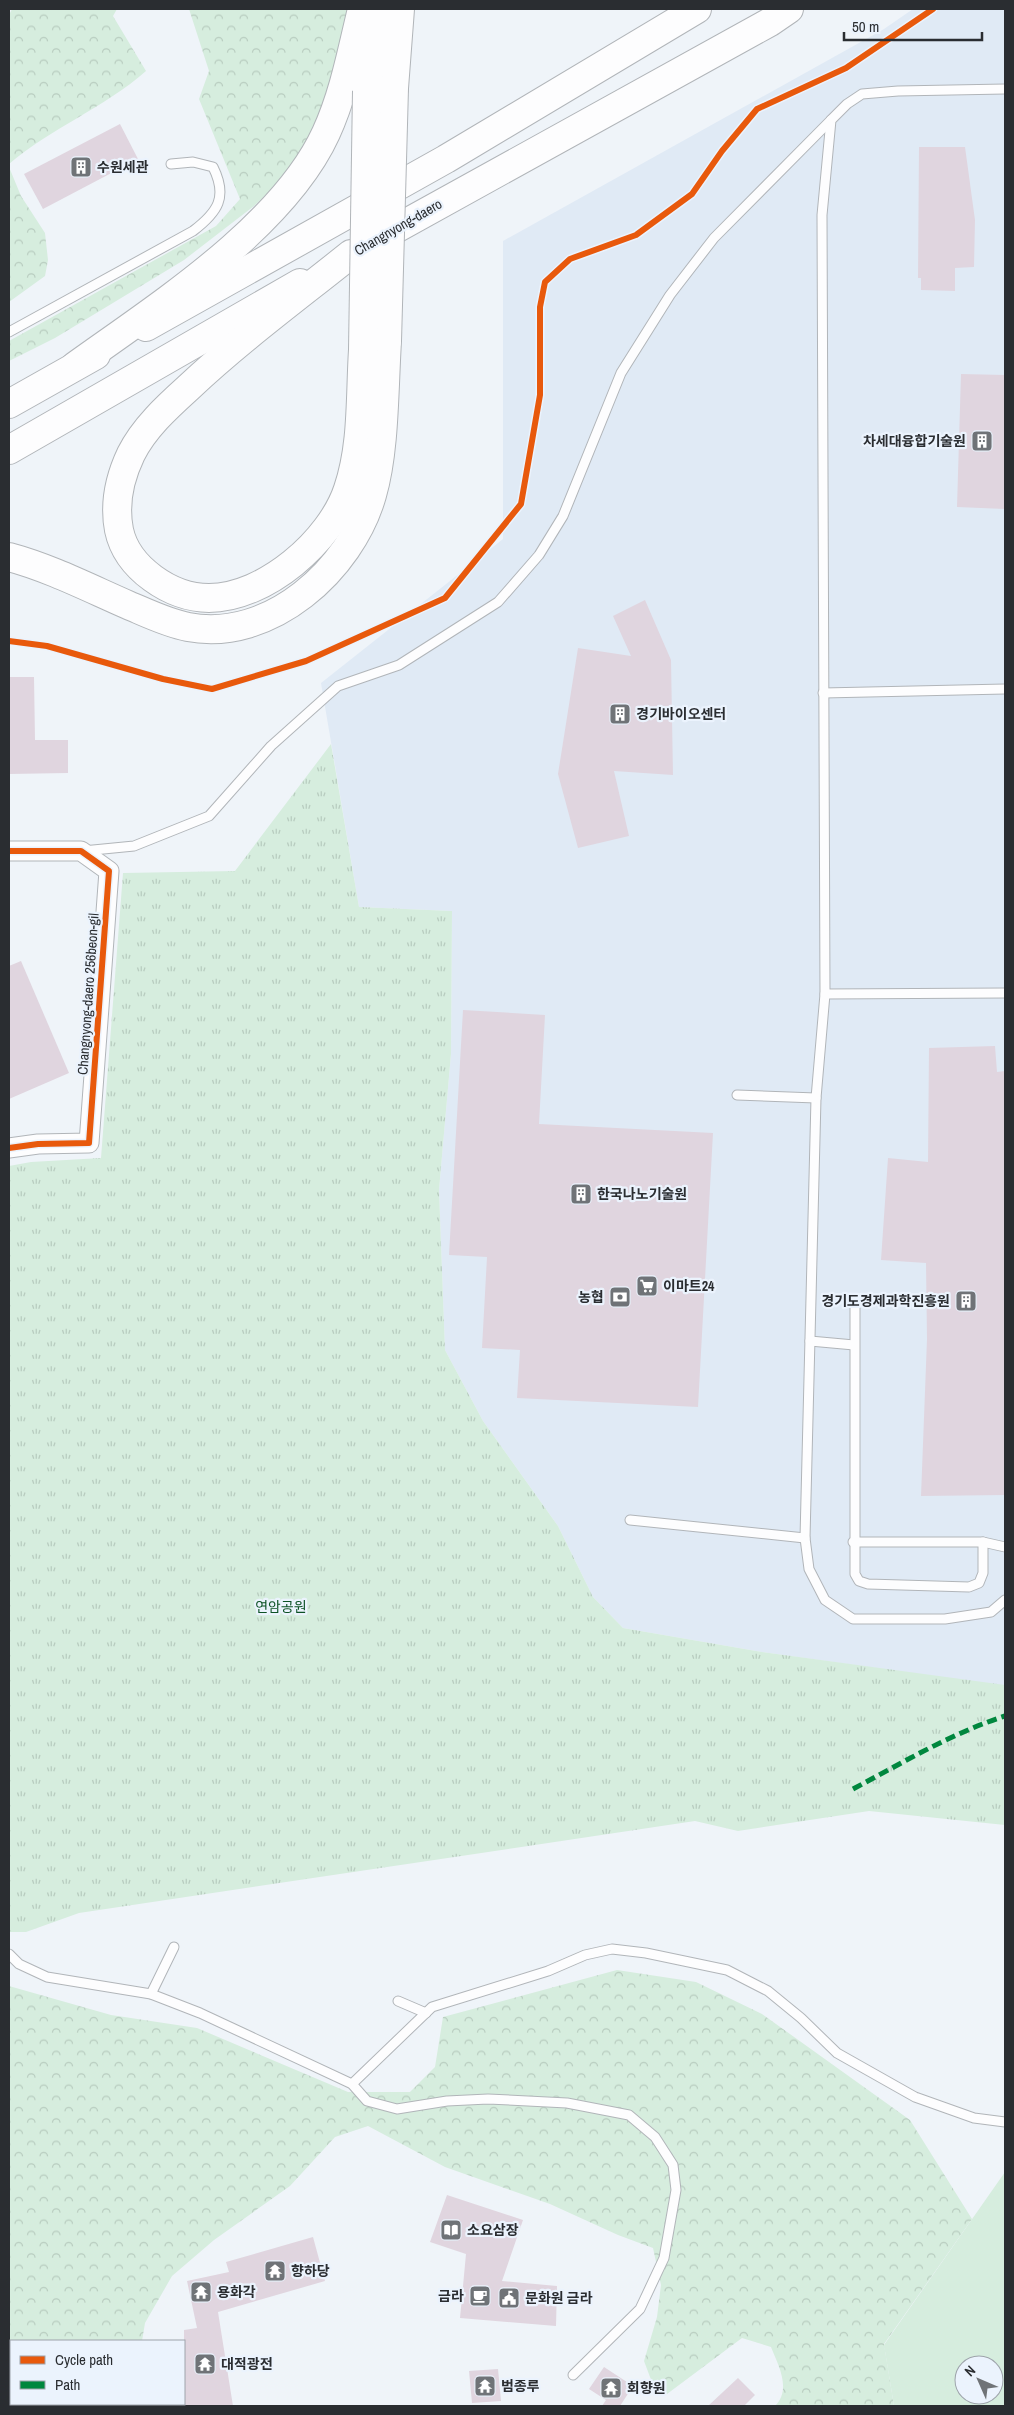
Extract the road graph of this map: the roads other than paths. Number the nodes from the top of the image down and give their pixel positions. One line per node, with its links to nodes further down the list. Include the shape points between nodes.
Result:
1 (362, 9): 12 (main road, via 336,110 326,135 298,178 246,236 210,267)
2 (376, 9): 11 (main road, bridge, via 367,91)
3 (400, 9): 11 (main road, bridge)
4 (697, 9): 12 (main road, via 446,159)
5 (789, 9): 9 (main road, Changnyong-daero)
6 (1005, 90): 7 (lane, via 898,90 862,94)
7 (831, 120): 17 (lane, via 822,214); 19 (lane, via 714,238 670,296 621,373 563,516 539,555 498,602 399,665 338,686 271,746 209,816 134,846)
8 (171, 164): 10 (lane, via 193,162 213,167 221,183 220,199 210,218 193,232)
9 (351, 254): 11 (main road, via 200,376 142,436 124,471 117,519 126,547 143,569 160,583 179,592 209,598 258,585 303,554 330,525 348,490); 14 (main road, Changnyong-daero)
10 (9, 332)
11 (375, 346): 15 (main road, via 378,462 367,511 330,568 300,597 275,613 220,628 188,627)
12 (75, 366): 13 (main road)
13 (9, 404)
14 (9, 450)
15 (9, 557)
16 (1005, 689): 17 (lane)
17 (823, 694): 20 (lane)
18 (9, 851): 19 (street)
19 (80, 851): 24 (street, Changnyong-daero 256beon-gil, via 109,871 90,1143)
20 (825, 994): 21 (lane); 23 (lane)
21 (1005, 994)
22 (737, 1095): 23 (lane)
23 (816, 1098): 26 (lane)
24 (9, 1148)
25 (855, 1306): 27 (lane)
26 (810, 1341): 27 (lane); 29 (lane)
27 (854, 1345): 30 (lane)
28 (630, 1520): 29 (lane)
29 (805, 1538): 33 (lane, via 809,1569 825,1600 853,1619 945,1619 991,1612)
30 (853, 1542): 31 (lane); 31 (lane, via 855,1574 859,1581 868,1584 969,1587 979,1583 983,1572)
31 (983, 1542): 32 (lane)
32 (1005, 1547)
33 (1005, 1600)
34 (174, 1947): 36 (lane)
35 (9, 1954): 36 (lane, via 19,1964 46,1977)
36 (151, 1994): 39 (lane, via 200,2013)
37 (398, 2001): 38 (lane)
38 (426, 2013): 39 (lane); 40 (lane, via 432,2007 548,1971 586,1955 612,1950 646,1953 726,1970 768,1991 837,2053 915,2097 974,2118)
39 (352, 2084): 41 (lane, via 367,2101 397,2109 488,2099 567,2103 629,2115 655,2137 673,2165 676,2190 664,2258 640,2309)
40 (1005, 2122)
41 (573, 2375)

